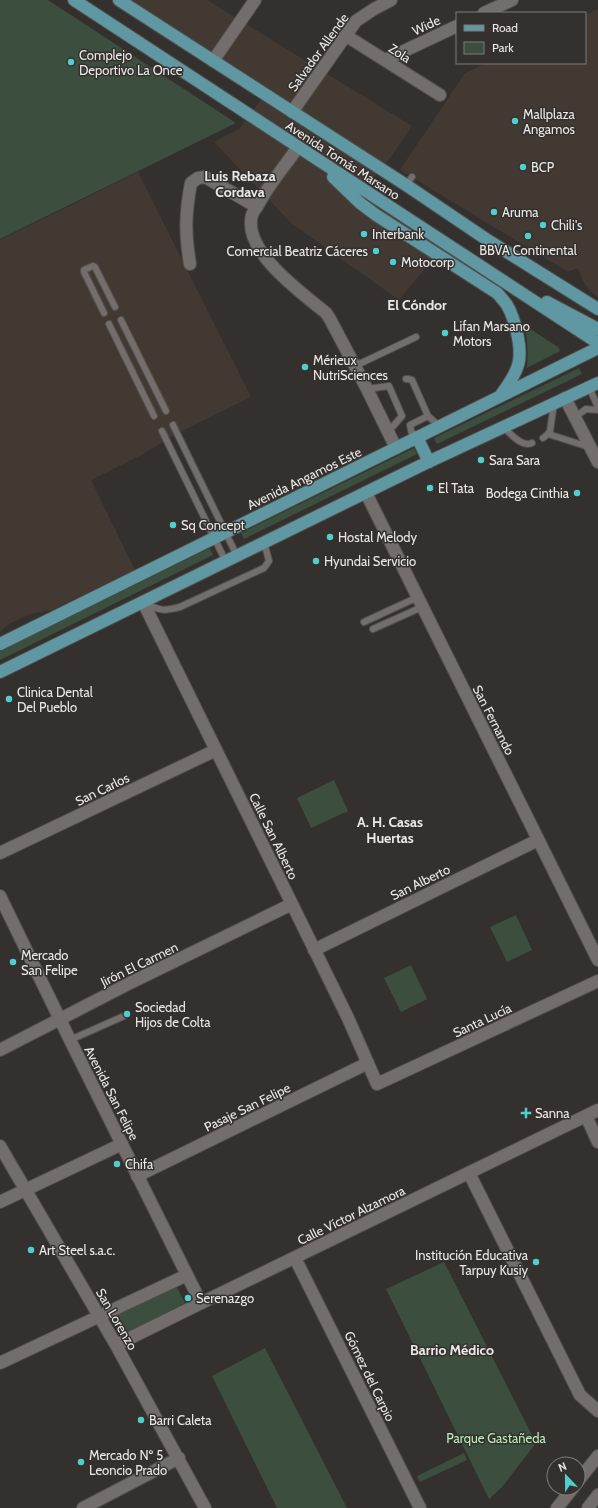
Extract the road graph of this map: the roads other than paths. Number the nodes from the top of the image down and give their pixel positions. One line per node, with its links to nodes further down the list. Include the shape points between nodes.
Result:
1 (74, 0): 13 (main road, Avenida Tomás Marsano)
2 (119, 0): 10 (main road, Avenida Tomás Marsano)
3 (255, 0): 10 (street)
4 (391, 0): 8 (street, Salvador Allende, via 356,21)
5 (512, 0): 6 (street)
6 (486, 12)
7 (456, 26): 9 (street, Wide)
8 (345, 35): 9 (street, Zola); 12 (street, Salvador Allende)
9 (385, 60): 11 (street, Zola)
10 (213, 61): 12 (main road, Avenida Tomás Marsano)
11 (440, 96)
12 (292, 112): 19 (main road, Avenida Tomás Marsano, via 409,181 486,239)
13 (298, 147): 14 (main road, Avenida Tomás Marsano); 15 (street)
14 (315, 159): 17 (main road, Avenida Tomás Marsano); 31 (main road, via 376,215 504,300 517,332 520,357 516,373)
15 (257, 207): 16 (street, via 205,177 191,183 186,221); 27 (street, via 252,215 252,222 260,251 275,270 326,313)
16 (190, 264)
17 (498, 277): 23 (main road); 25 (main road, Avenida Tomás Marsano)
18 (115, 307): 20 (lane, via 95,267 84,270)
19 (598, 309)
20 (104, 314)
21 (121, 320): 34 (lane)
22 (109, 324): 35 (lane)
23 (598, 329)
24 (416, 337): 27 (lane)
25 (598, 343)
26 (598, 348): 31 (main road, Avenida Angamos Este)
27 (355, 366): 30 (street)
28 (406, 379): 37 (lane, via 412,380)
29 (594, 385): 32 (main road); 33 (lane)
30 (367, 389): 36 (lane, via 390,386); 44 (street)
31 (500, 396): 41 (main road, Avenida Angamos Este)
32 (560, 401): 38 (street); 42 (main road); 47 (lane, via 550,431 545,436)
33 (598, 409): 38 (lane, via 586,409)
34 (166, 411)
35 (154, 416)
36 (402, 416): 39 (lane); 44 (lane)
37 (428, 416): 39 (lane); 41 (lane)
38 (575, 417): 47 (street)
39 (410, 424): 45 (lane)
40 (173, 426): 49 (lane)
41 (439, 426): 45 (main road, Avenida Angamos Este)
42 (503, 428): 46 (lane, via 523,444); 51 (main road)
43 (162, 431): 52 (lane)
44 (388, 432): 48 (street)
45 (415, 438): 48 (main road, Avenida Angamos Este); 51 (main road)
46 (532, 443)
47 (590, 447): 50 (street)
48 (396, 448): 54 (main road, Avenida Angamos Este)
49 (190, 460): 52 (lane); 54 (lane)
50 (598, 461)
51 (429, 462): 53 (main road)
52 (178, 465): 55 (lane)
53 (366, 493): 56 (main road); 60 (street, San Fernando)
54 (225, 533): 55 (main road, Avenida Angamos Este); 57 (lane)
55 (214, 538): 58 (lane); 63 (main road, Avenida Angamos Este)
56 (264, 542): 57 (main road); 59 (lane, via 269,562 264,568 180,607 160,611)
57 (237, 556): 58 (main road)
58 (226, 562): 59 (main road)
59 (143, 602): 64 (main road); 65 (street, Calle San Alberto)
60 (420, 602): 61 (lane); 62 (lane); 66 (street, San Fernando)
61 (364, 622)
62 (373, 629)
63 (0, 644)
64 (0, 672)
65 (216, 750): 67 (street, San Carlos); 69 (street, Calle San Alberto)
66 (538, 840): 70 (street, San Alberto); 71 (street, San Fernando)
67 (0, 852)
68 (0, 896): 74 (street, Avenida San Felipe)
69 (292, 904): 70 (street, Calle San Alberto); 74 (street, Jirón El Carmen)
70 (314, 950): 77 (street, Calle San Alberto)
71 (598, 960)
72 (598, 981): 78 (street, Santa Lucía)
73 (124, 1016): 75 (lane)
74 (60, 1019): 75 (street, Avenida San Felipe); 76 (street, Jirón El Carmen)
75 (70, 1040): 82 (street, Avenida San Felipe)
76 (0, 1050)
77 (368, 1063): 78 (street, Calle San Alberto); 85 (street, Pasaje San Felipe)
78 (377, 1084)
79 (598, 1110): 80 (street, Calle Víctor Alzamora)
80 (586, 1116): 81 (street); 84 (street, Calle Víctor Alzamora)
81 (598, 1142)
82 (122, 1144): 85 (street, Avenida San Felipe); 86 (street)
83 (0, 1146): 86 (street, San Lorenzo)
84 (469, 1173): 88 (street, Calle Víctor Alzamora); 94 (street, via 580,1395)
85 (137, 1176): 89 (street, Avenida San Felipe)
86 (24, 1190): 87 (street); 91 (street, San Lorenzo)
87 (0, 1202)
88 (295, 1258): 90 (street, Calle Víctor Alzamora); 103 (street, Gómez del Carpio)
89 (187, 1275): 90 (street, Avenida San Felipe); 91 (street)
90 (201, 1303): 92 (street, Calle Víctor Alzamora)
91 (99, 1316): 92 (street, San Lorenzo); 93 (street)
92 (116, 1345): 96 (street, San Lorenzo)
93 (0, 1364)
94 (598, 1410)
95 (598, 1456): 97 (street)
96 (179, 1458): 101 (street); 102 (street, San Lorenzo)
97 (586, 1472)
98 (598, 1495): 104 (street)
99 (568, 1496): 100 (street)
100 (561, 1507)
101 (83, 1508)
102 (205, 1508)
103 (420, 1508)
104 (588, 1508)

